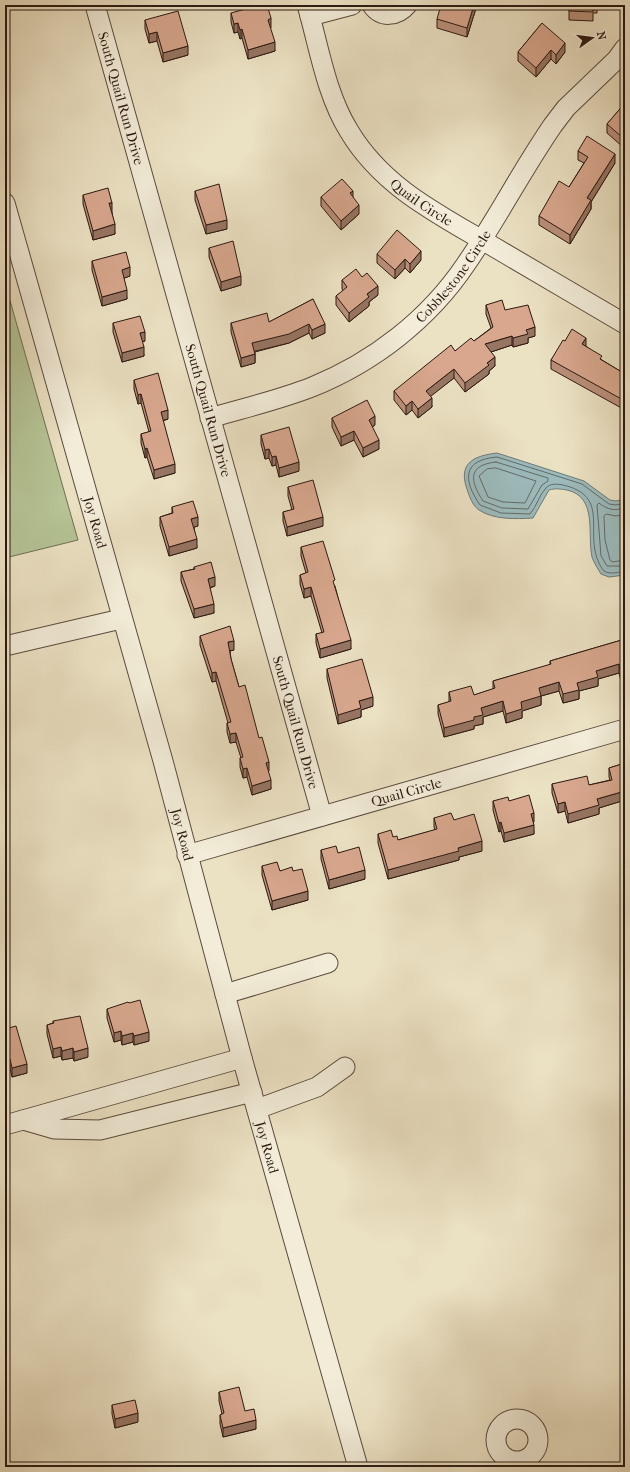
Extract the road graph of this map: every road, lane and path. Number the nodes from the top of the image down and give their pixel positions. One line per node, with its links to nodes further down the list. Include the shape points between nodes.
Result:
1 (95, 5): 10 (street, South Quail Run Drive)
2 (352, 5): 5 (street)
3 (372, 5): 4 (street, via 378,11 390,15 397,14)
4 (407, 5)
5 (308, 10): 8 (street, Quail Circle, via 336,105 348,131 364,154 405,194)
6 (625, 48): 8 (street, Cobblestone Circle, via 553,125)
7 (5, 203): 11 (street, Joy Road)
8 (482, 240): 9 (street, Quail Circle); 10 (street, Cobblestone Circle, via 432,306 376,353 345,372 312,387)
9 (625, 324)
10 (210, 418): 14 (street, South Quail Run Drive)
11 (121, 619): 12 (street); 15 (street, Joy Road, via 163,761)
12 (5, 646)
13 (625, 729): 14 (street, Quail Circle)
14 (322, 816): 15 (street, Quail Circle)
15 (187, 855): 17 (street, Joy Road)
16 (328, 963): 17 (street)
17 (225, 994): 18 (street, Joy Road)
18 (242, 1058): 20 (street, Joy Road); 21 (street)
19 (345, 1067): 20 (street, via 317,1087)
20 (254, 1101): 21 (street, via 100,1130 54,1129); 23 (street, Joy Road)
21 (23, 1120): 22 (street)
22 (5, 1125)
23 (358, 1467)

